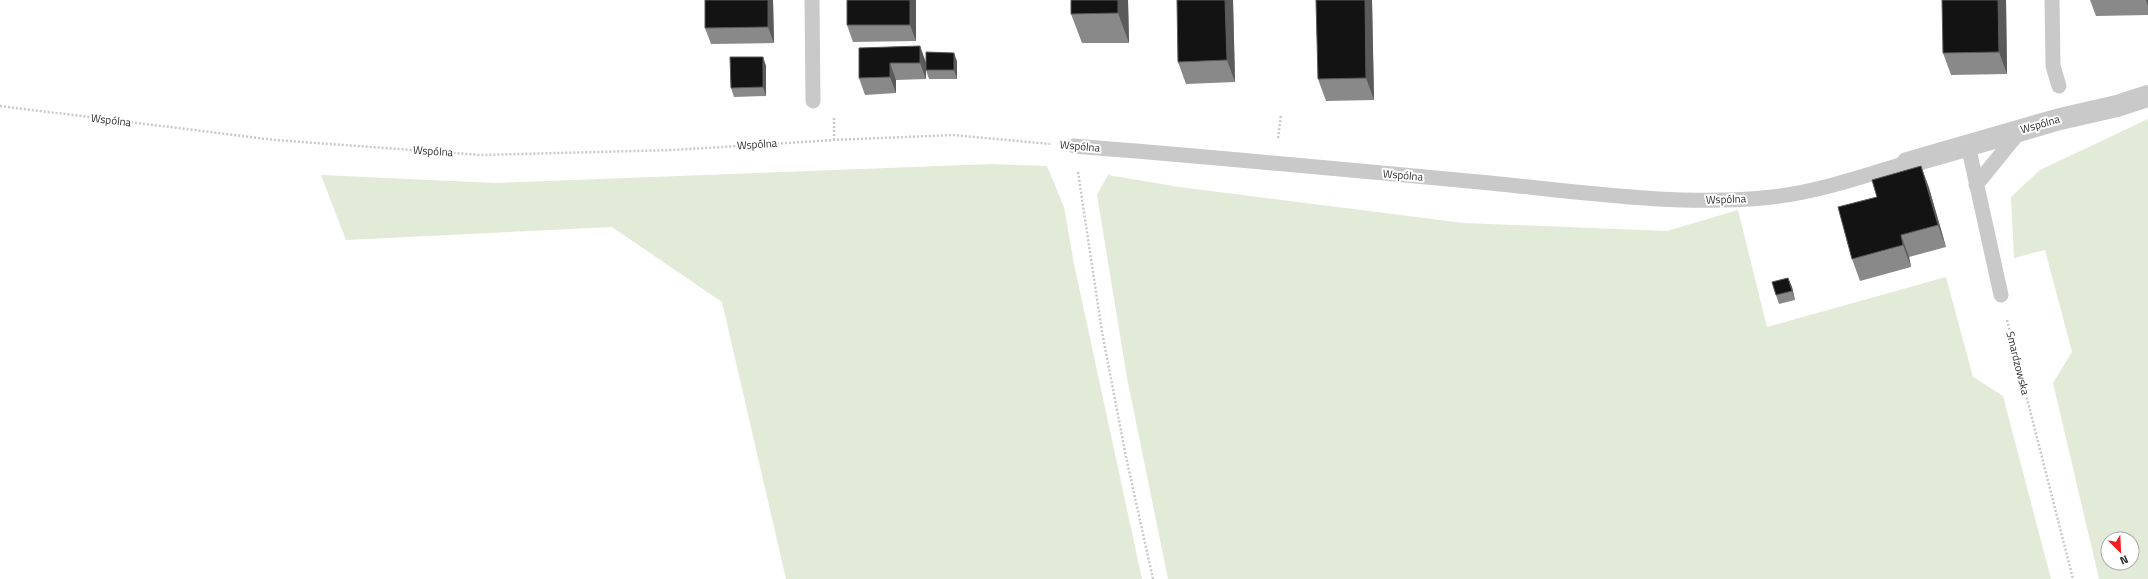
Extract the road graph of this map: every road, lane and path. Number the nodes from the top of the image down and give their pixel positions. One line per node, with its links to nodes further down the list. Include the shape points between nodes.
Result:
1 (812, 0): 5 (lane)
2 (2052, 0): 3 (lane, via 2053,66)
3 (2059, 86)
4 (2148, 96): 10 (street, Wspólna)
5 (814, 102)
6 (0, 106): 11 (path, Wspólna, via 275,140 481,155 673,150)
7 (1281, 114): 9 (path)
8 (834, 121): 11 (path)
9 (1280, 124)
10 (2020, 130): 12 (street, Wspólna); 15 (lane)
11 (834, 140): 13 (path, Wspólna, via 953,135)
12 (1968, 145): 14 (street, Wspólna); 15 (lane)
13 (1074, 146): 14 (lane, Wspólna, via 1562,190 1714,200 1807,192); 17 (path, via 1102,332)
14 (1907, 163)
15 (1976, 185): 16 (lane)
16 (2001, 294): 18 (path, Smardzowska)
17 (1153, 579)
18 (2072, 579)

